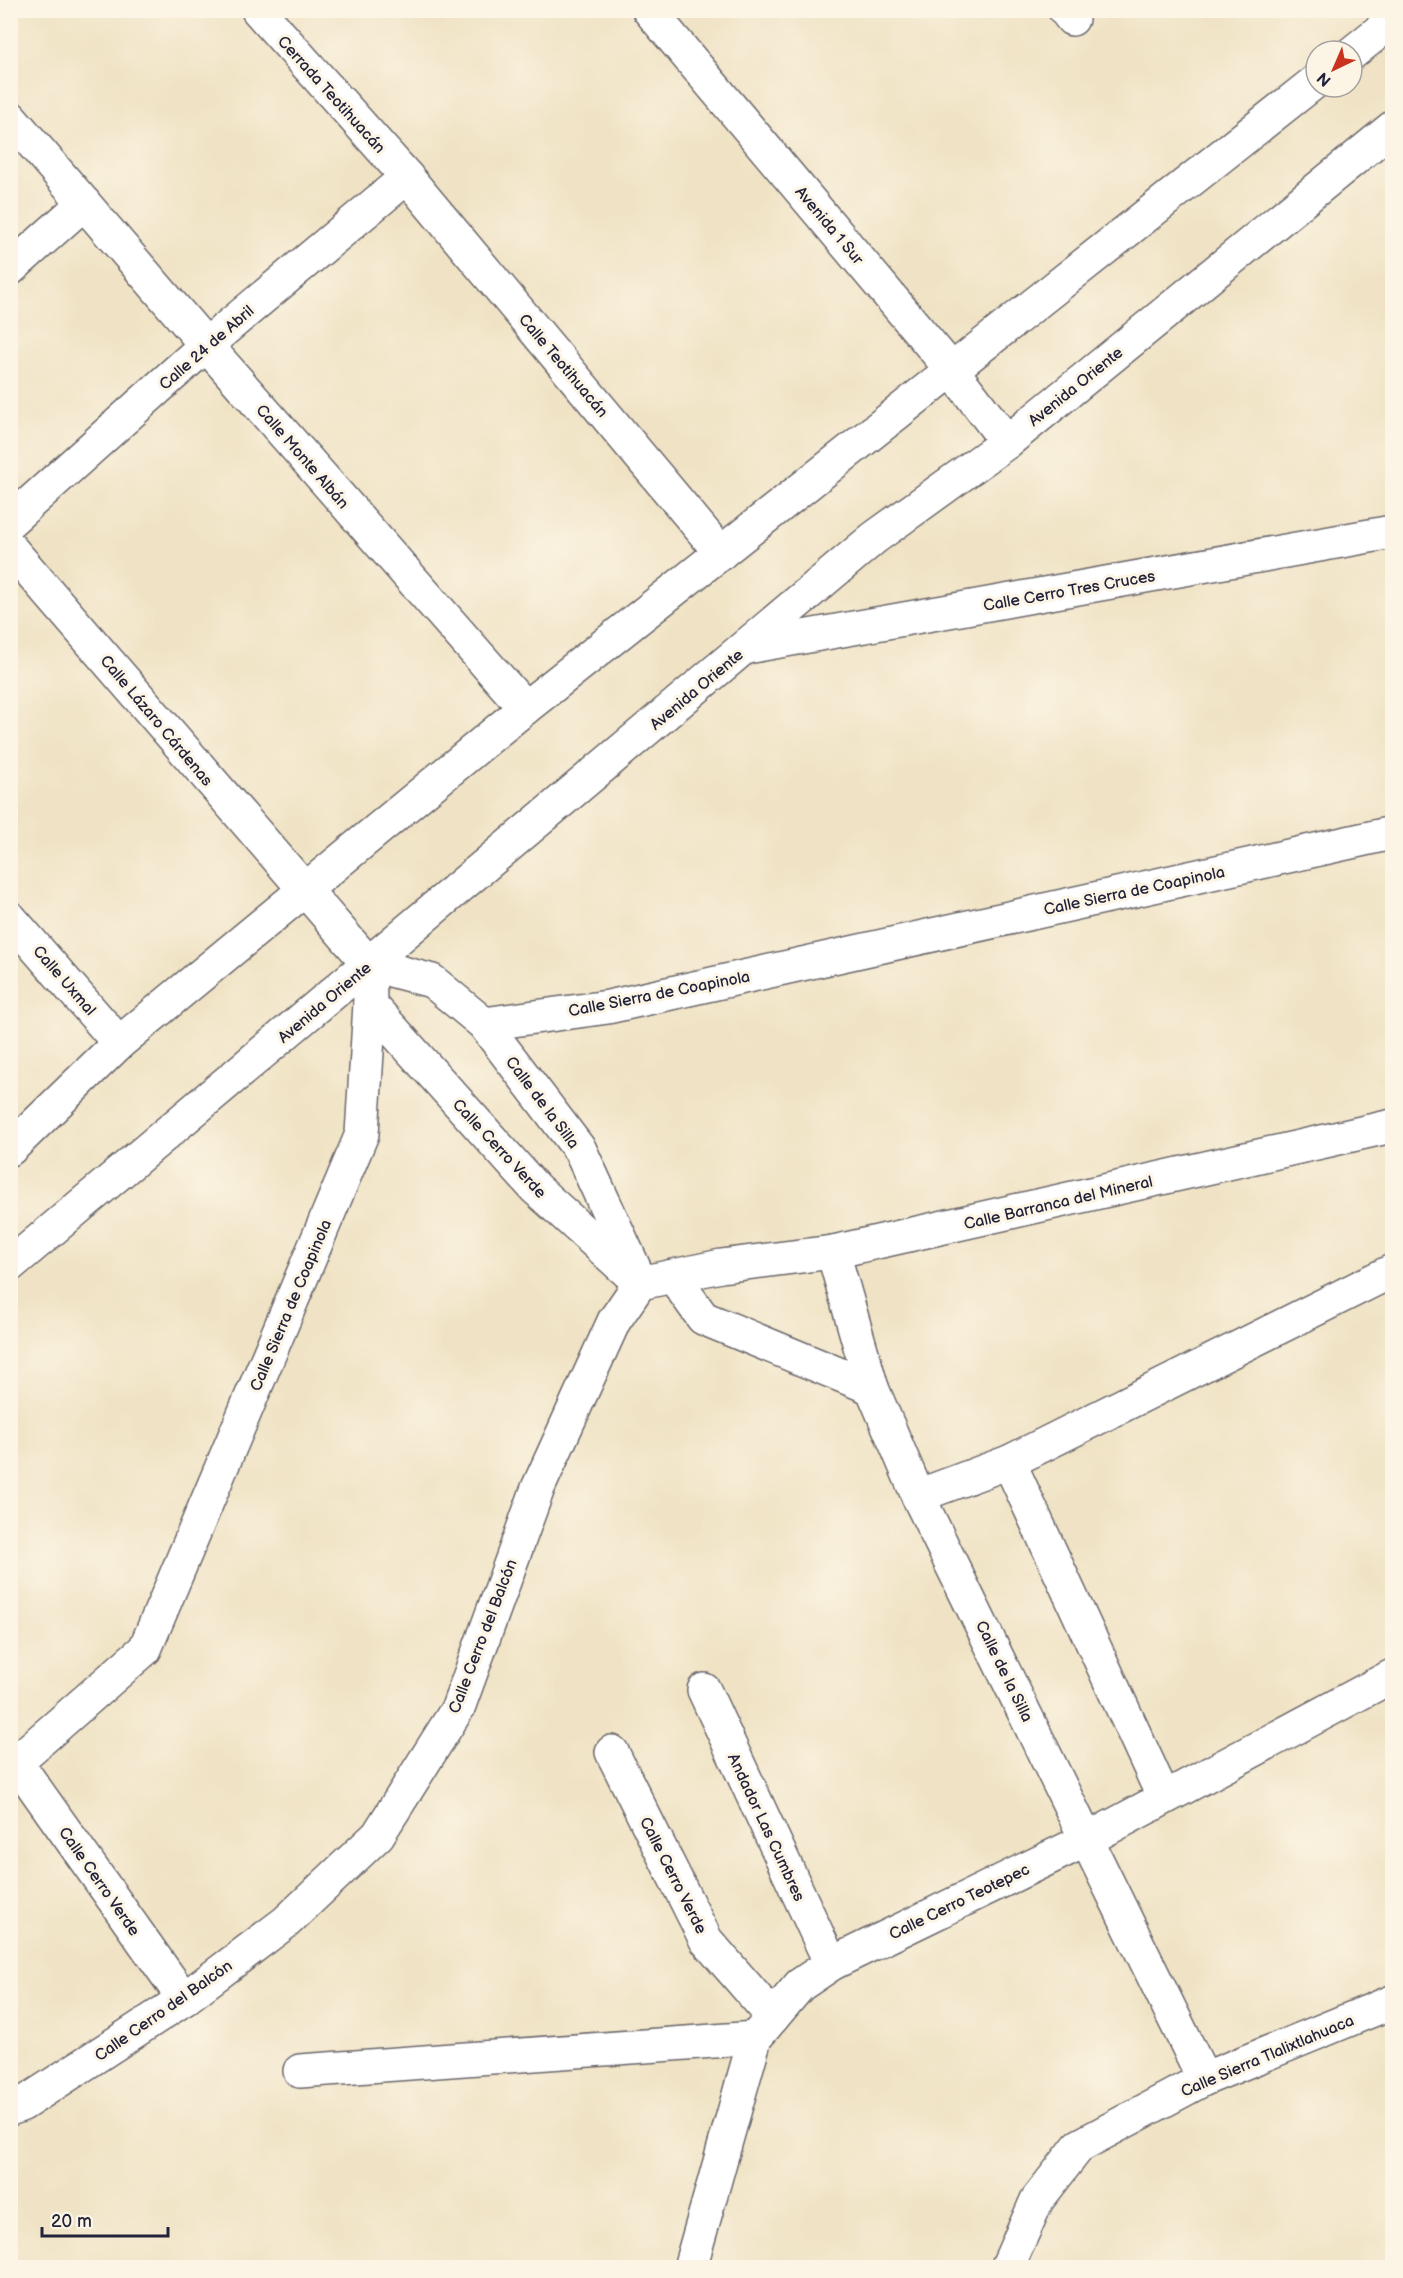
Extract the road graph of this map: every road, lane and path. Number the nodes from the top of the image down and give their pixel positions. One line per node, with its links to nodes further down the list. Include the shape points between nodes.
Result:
1 (258, 10): 8 (street, Cerrada Teotihuacán)
2 (649, 10): 12 (street, Avenida 1 Sur)
3 (1392, 21): 4 (street)
4 (1364, 43)
5 (1304, 90): 12 (street)
6 (10, 117): 9 (street, Calle Monte Albán)
7 (1392, 128): 13 (street, Avenida Oriente)
8 (407, 177): 11 (street, Calle 24 de Abril); 16 (street, Calle Teotihuacán)
9 (84, 202): 10 (street); 11 (street, Calle Monte Albán)
10 (10, 269)
11 (206, 345): 14 (street, Calle 24 de Abril); 18 (street, Calle Monte Albán)
12 (951, 369): 13 (street, Avenida 1 Sur); 16 (street)
13 (1007, 442): 17 (street, Avenida Oriente, via 874,538)
14 (12, 524): 20 (street, Calle Lázaro Cárdenas)
15 (1392, 532): 17 (street, Calle Cerro Tres Cruces)
16 (721, 553): 18 (street)
17 (745, 648): 22 (street, Avenida Oriente)
18 (525, 708): 20 (street)
19 (1392, 833): 24 (street, Calle Sierra de Coapinola, via 608,1007)
20 (304, 892): 22 (street, Calle Lázaro Cárdenas); 25 (street)
21 (10, 918): 25 (street, Calle Uxmal)
22 (369, 964): 23 (street, Calle Sierra de Coapinola); 24 (street, via 432,981); 29 (street, Avenida Oriente)
23 (370, 1004): 32 (street, Calle Cerro Verde, via 535,1188); 39 (street, Calle Sierra de Coapinola, via 362,1134 145,1649)
24 (484, 1024): 32 (street, Calle de la Silla, via 580,1150)
25 (120, 1043): 27 (street)
26 (1392, 1126): 28 (street, Calle Barranca del Mineral)
27 (10, 1149)
28 (833, 1252): 31 (street, Calle Barranca del Mineral); 33 (street, Calle de la Silla)
29 (10, 1265)
30 (1392, 1271): 34 (street)
31 (673, 1276): 32 (street); 33 (street, via 703,1318)
32 (640, 1282): 43 (street, Calle Cerro del Balcón, via 615,1321 538,1488 458,1708 378,1835 286,1922)
33 (872, 1388): 35 (street, Calle de la Silla)
34 (1009, 1462): 35 (street); 40 (street)
35 (918, 1496): 41 (street, Calle de la Silla)
36 (1392, 1676): 40 (street, Calle Cerro Teotepec)
37 (704, 1689): 42 (street, Andador Las Cumbres)
38 (612, 1752): 45 (street, Calle Cerro Verde, via 706,1940)
39 (14, 1765): 43 (street, Calle Cerro Verde)
40 (1163, 1796): 41 (street, Calle Cerro Teotepec)
41 (1088, 1839): 42 (street, Calle Cerro Teotepec); 47 (street, Calle de la Silla)
42 (831, 1964): 45 (street, Calle Cerro Teotepec, via 800,1985)
43 (184, 1999): 48 (street, Calle Cerro del Balcón)
44 (1383, 2010): 47 (street, Calle Sierra Tlalixtlahuaca)
45 (764, 2027): 46 (street); 49 (street, Calle Cerro Teotepec)
46 (300, 2072)
47 (1204, 2079): 50 (street, Calle Sierra Tlalixtlahuaca, via 1079,2146 1037,2199)
48 (10, 2109)
49 (690, 2268)
50 (1007, 2268)

